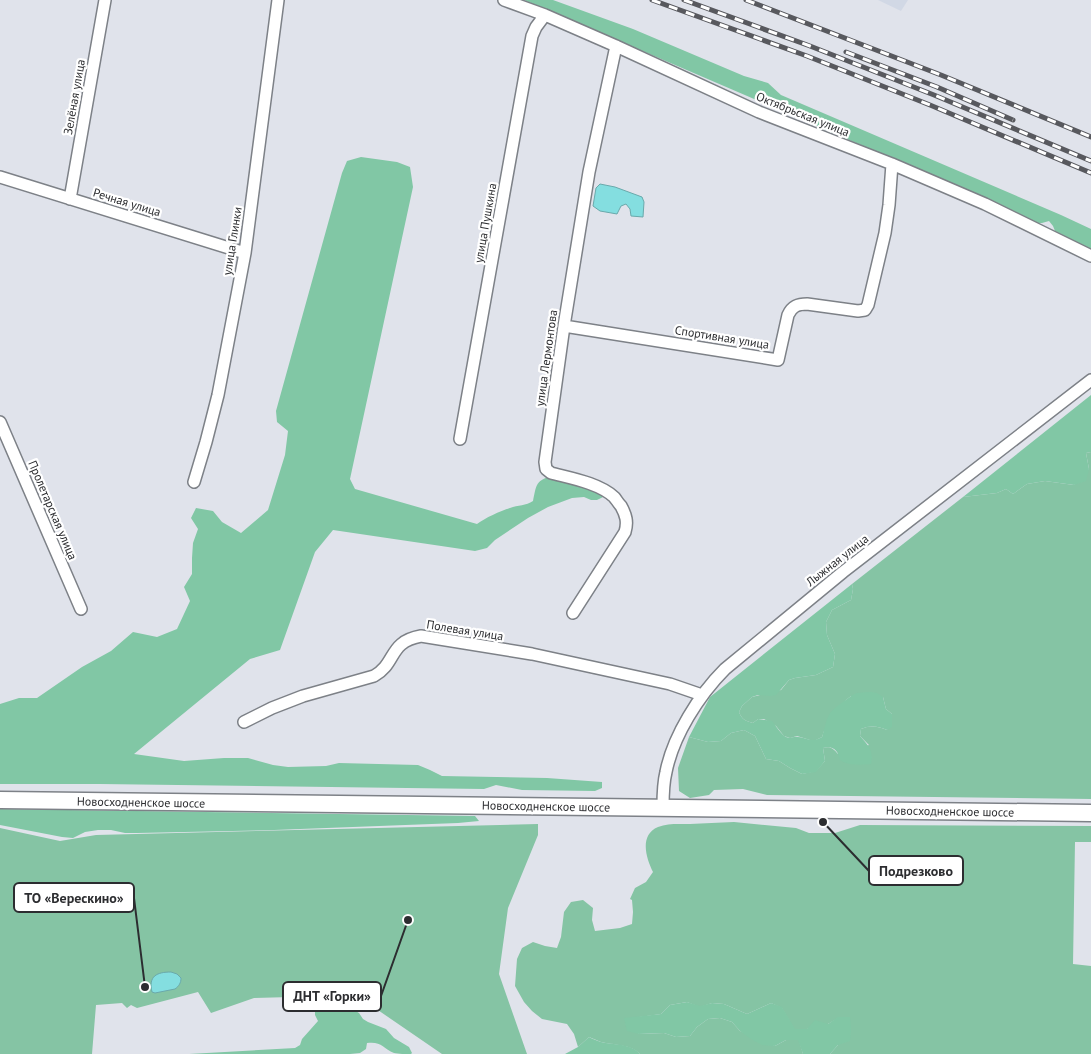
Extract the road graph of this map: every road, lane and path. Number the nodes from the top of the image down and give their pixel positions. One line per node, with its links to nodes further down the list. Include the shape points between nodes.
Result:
1 (105, 0): 8 (street, Зелёная улица)
2 (278, 0): 9 (street, улица Глинки)
3 (504, 0): 4 (street, Октябрьская улица)
4 (545, 15): 5 (street, Октябрьская улица); 14 (street, улица Пушкина, via 532,36)
5 (616, 46): 6 (street, Октябрьская улица, via 759,112); 11 (street, улица Лермонтова, via 589,172)
6 (892, 164): 10 (street, Октябрьская улица, via 985,204); 11 (street, Спортивная улица, via 885,233 866,310 796,305 788,315 778,360)
7 (0, 177): 8 (street, Речная улица)
8 (70, 199): 9 (street, Речная улица)
9 (245, 253): 15 (street, улица Глинки, via 218,395)
10 (1091, 256)
11 (564, 326): 17 (street, улица Лермонтова, via 546,469 605,490 614,497 627,518 625,532)
12 (1091, 380): 18 (street, Лыжная улица, via 843,572 725,669)
13 (0, 422): 16 (street, Пролетарская улица)
14 (460, 439)
15 (194, 482)
16 (81, 609)
17 (573, 613)
18 (702, 695): 19 (street, Полевая улица, via 670,684 532,654 421,636 404,641 382,672 374,676 303,696); 21 (street, Лыжная улица, via 671,753 665,773)
19 (244, 722)
20 (0, 800): 21 (main road, Новосходненское шоссе)
21 (663, 807): 22 (main road, Новосходненское шоссе)
22 (1091, 813)

